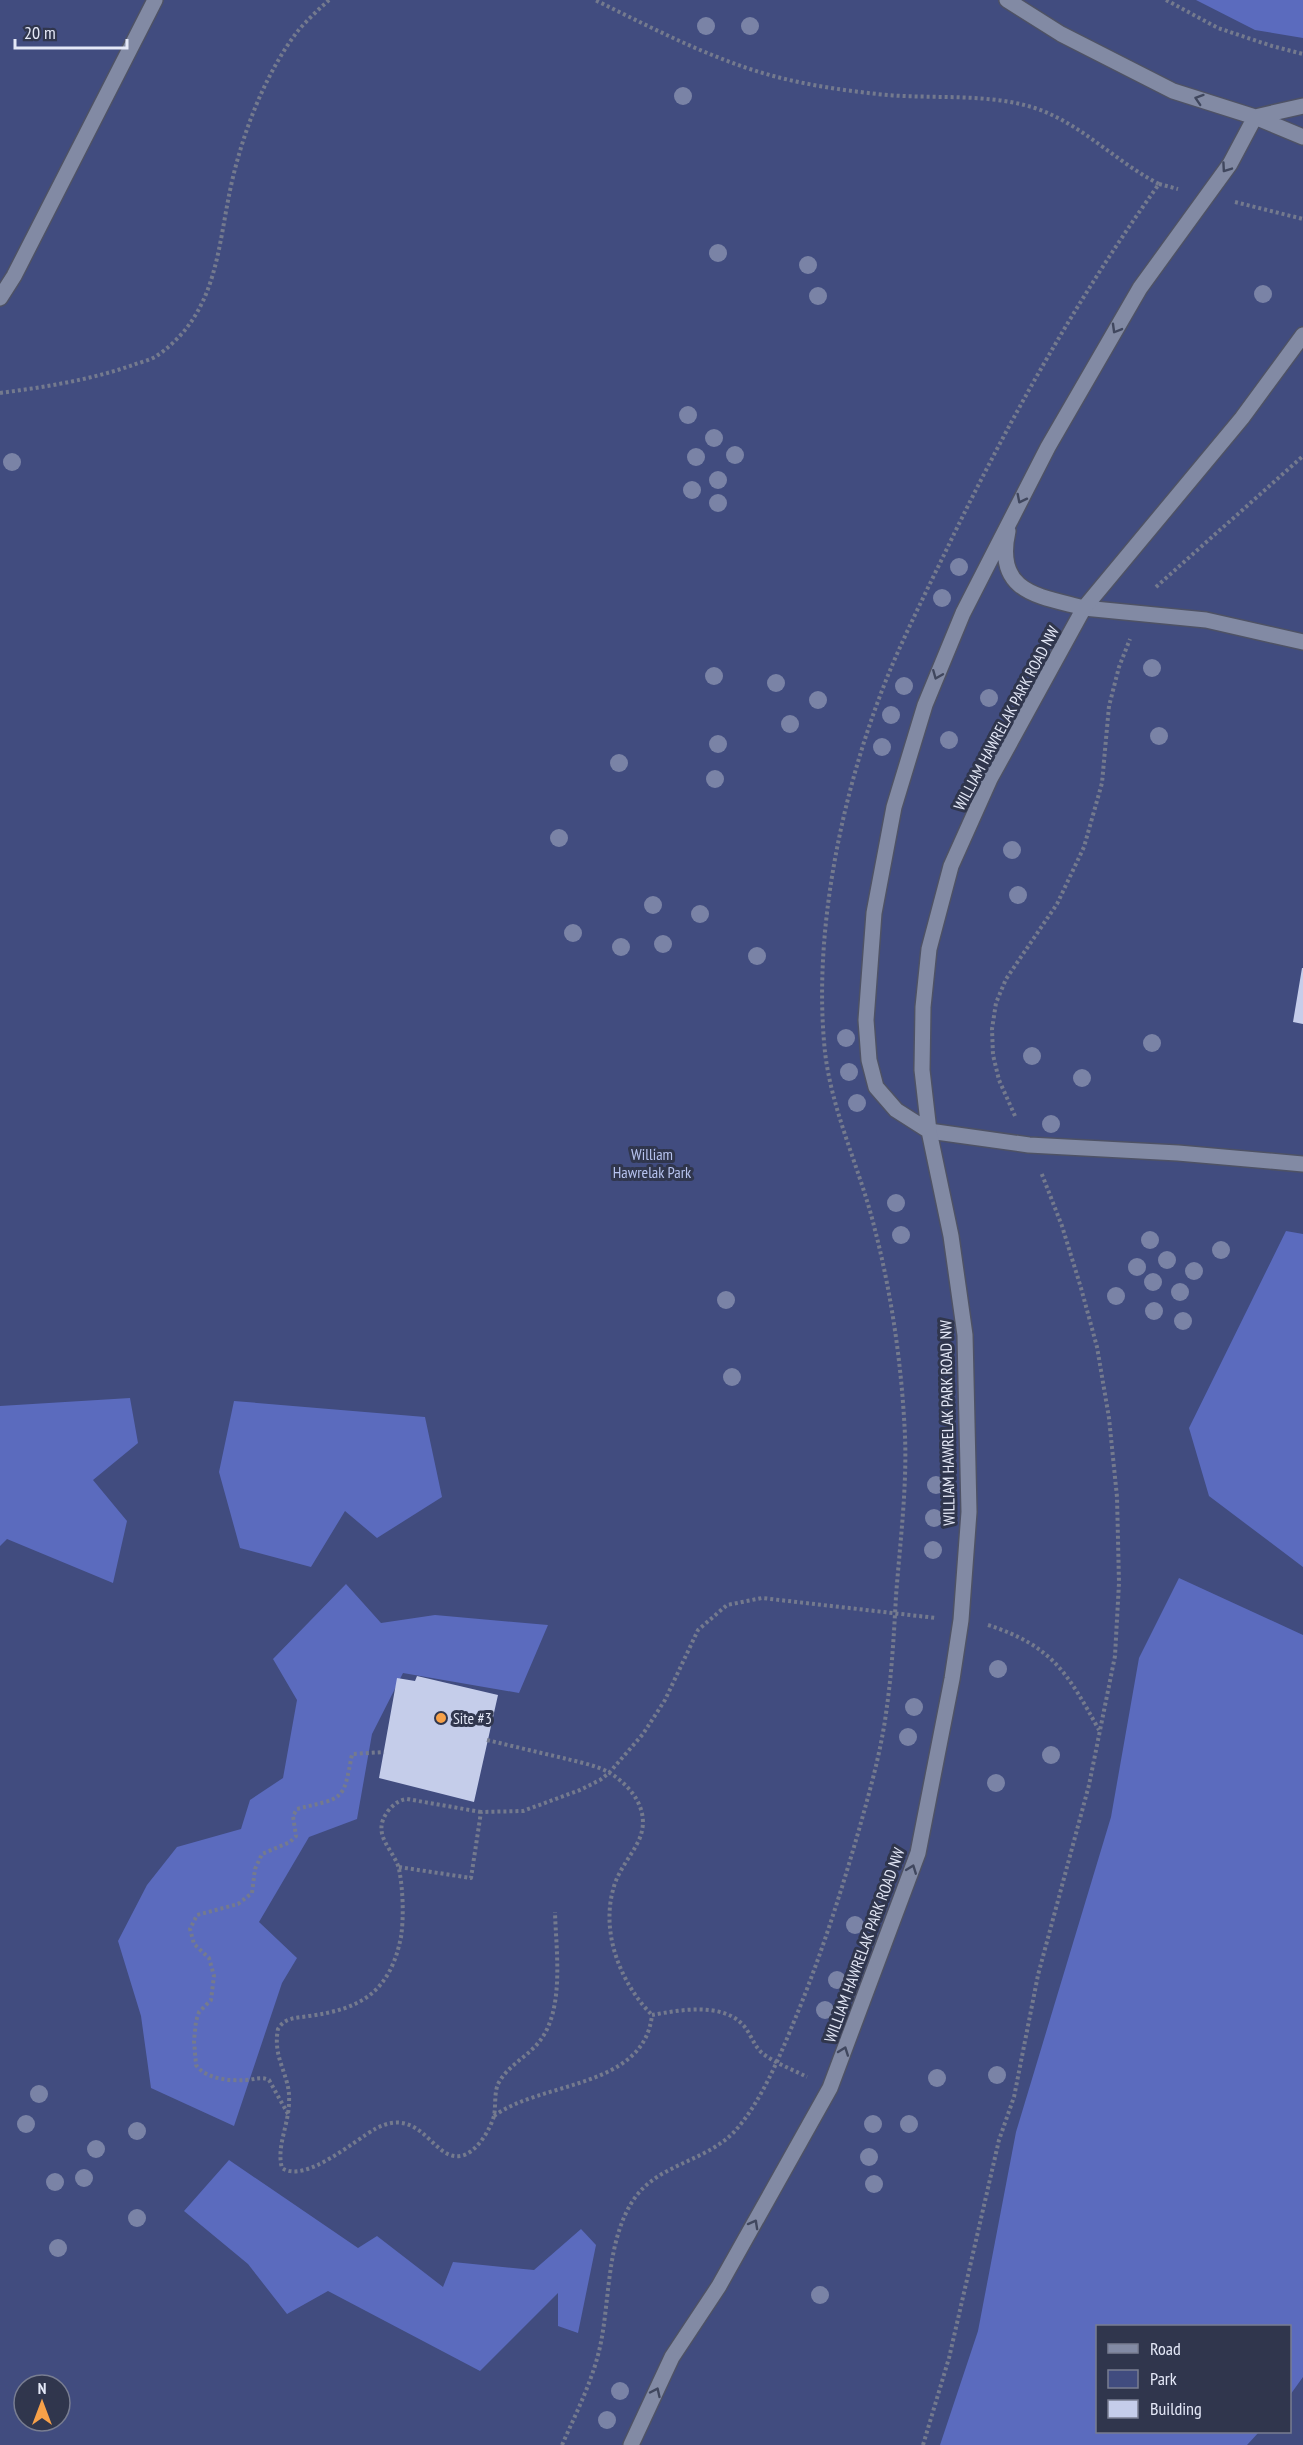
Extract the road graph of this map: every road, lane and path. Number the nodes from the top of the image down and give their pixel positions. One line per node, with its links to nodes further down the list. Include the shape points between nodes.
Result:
1 (155, 0): 13 (street)
2 (329, 0): 15 (path, via 297,31 251,120 233,176 211,285 188,328 156,356 106,374)
3 (1007, 0): 7 (street, one-way to 3, via 1173,90 1061,34)
4 (1166, 0): 5 (path, via 1218,28)
5 (1303, 54)
6 (1303, 106): 7 (street)
7 (1255, 117): 8 (street); 17 (street, one-way to 17, via 1230,164 1140,288)
8 (1303, 137)
9 (1159, 184): 10 (path)
10 (1188, 191)
11 (1232, 201): 12 (path)
12 (1303, 219)
13 (0, 298)
14 (1303, 335): 19 (street, WILLIAM HAWRELAK PARK ROAD NW, via 1242,418)
15 (0, 393)
16 (1303, 456): 18 (path)
17 (1010, 520): 19 (street, via 1006,557 1016,584 1032,595); 23 (street, one-way to 23, via 963,613 925,705 894,807 874,913 866,1020 869,1060 876,1087 896,1110)
18 (1150, 593)
19 (1084, 608): 21 (street, via 1206,620); 23 (street, WILLIAM HAWRELAK PARK ROAD NW, via 990,779 951,866 929,949 923,1007 922,1070)
20 (1134, 630): 22 (path, via 1109,706 1102,783 1084,847 1057,904 1006,979 996,1003 993,1054 999,1080)
21 (1303, 642)
22 (1016, 1117)
23 (929, 1131): 25 (street, via 1029,1145); 36 (street, WILLIAM HAWRELAK PARK ROAD NW, one-way to 23, via 918,1853 961,1620 969,1512 965,1335 951,1236)
24 (1037, 1162): 28 (path, via 1062,1226 1097,1347 1113,1452 1119,1582 1115,1656)
25 (1303, 1164)
26 (938, 1618): 31 (path, via 762,1598 727,1605 698,1630 644,1734)
27 (980, 1622): 28 (path, via 1005,1630 1046,1652 1077,1689)
28 (1099, 1730): 40 (path, via 1089,1785 1038,1975 1014,2097 999,2140 949,2358)
29 (487, 1740): 31 (path, via 588,1764)
30 (384, 1752): 37 (path, via 352,1754 344,1791 336,1799 297,1809 293,1816 296,1836 262,1854 255,1869 252,1893 238,1904 197,1915 190,1929 194,1944 209,1958 214,1976 211,2000 196,2020 196,2065 206,2075 269,2080)
31 (609, 1773): 32 (path, via 580,1790 523,1811); 35 (path, via 635,1795 643,1823 640,1839 613,1890 610,1930 627,1981)
32 (481, 1812): 33 (path, via 471,1878); 33 (path, via 399,1800 387,1812 382,1830)
33 (399, 1867): 37 (path, via 401,1936 386,1979 352,2007 286,2019 278,2029 277,2053 289,2094)
34 (555, 1912): 38 (path, via 556,1990 550,2022 534,2049 498,2085)
35 (652, 2015): 36 (path, via 697,2010 731,2017 742,2024 760,2051); 38 (path, via 645,2041 628,2060 571,2087 507,2106)
36 (830, 2088): 39 (street, WILLIAM HAWRELAK PARK ROAD NW, one-way to 36, via 672,2357 719,2286)
37 (288, 2114): 38 (path, via 280,2162 282,2168 291,2171 311,2168 377,2128 396,2123 417,2128 446,2153 460,2156 481,2141)
38 (494, 2116)
39 (631, 2445)
40 (923, 2445)

